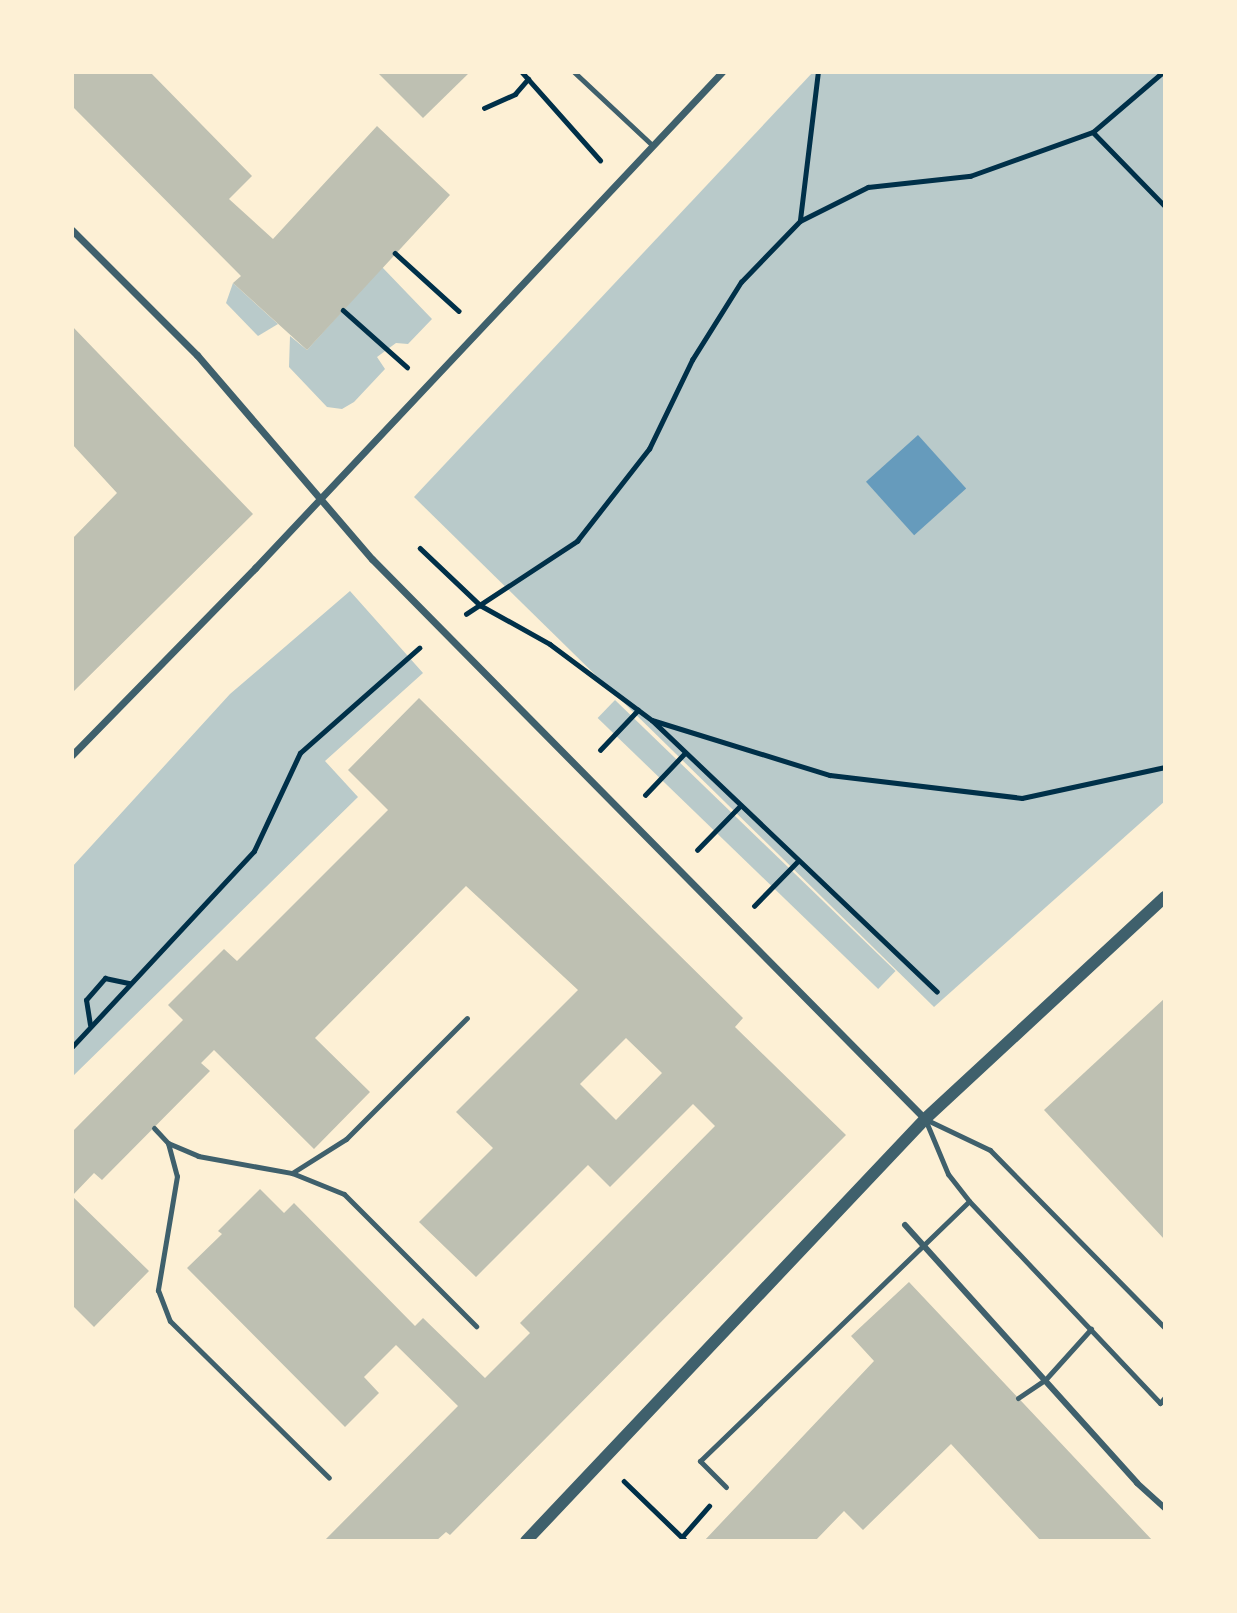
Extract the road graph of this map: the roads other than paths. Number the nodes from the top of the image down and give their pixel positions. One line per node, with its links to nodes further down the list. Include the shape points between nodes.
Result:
1 (574, 72): 3 (lane)
2 (722, 72): 3 (street)
3 (653, 146): 5 (street)
4 (72, 230): 5 (street, via 197,355)
5 (320, 498): 6 (street); 9 (street, via 442,629)
6 (72, 755)
7 (1165, 897): 9 (street)
8 (467, 1018): 12 (lane, via 345,1139)
9 (925, 1119): 13 (lane, via 947,1174); 17 (lane, via 990,1150); 26 (street)
10 (154, 1128): 11 (lane)
11 (168, 1143): 12 (lane, via 198,1156); 23 (lane, via 177,1176 158,1290 170,1321)
12 (292, 1173): 16 (lane, via 344,1194)
13 (969, 1201): 15 (lane); 18 (lane)
14 (905, 1225): 15 (street)
15 (922, 1242): 19 (street); 24 (lane, via 700,1461)
16 (476, 1326)
17 (1165, 1328)
18 (1091, 1329): 19 (lane); 22 (lane)
19 (1045, 1380): 21 (lane); 25 (street)
20 (1165, 1397): 22 (lane)
21 (1018, 1398)
22 (1163, 1405)
23 (329, 1478)
24 (726, 1487)
25 (1165, 1508)
26 (526, 1541)

